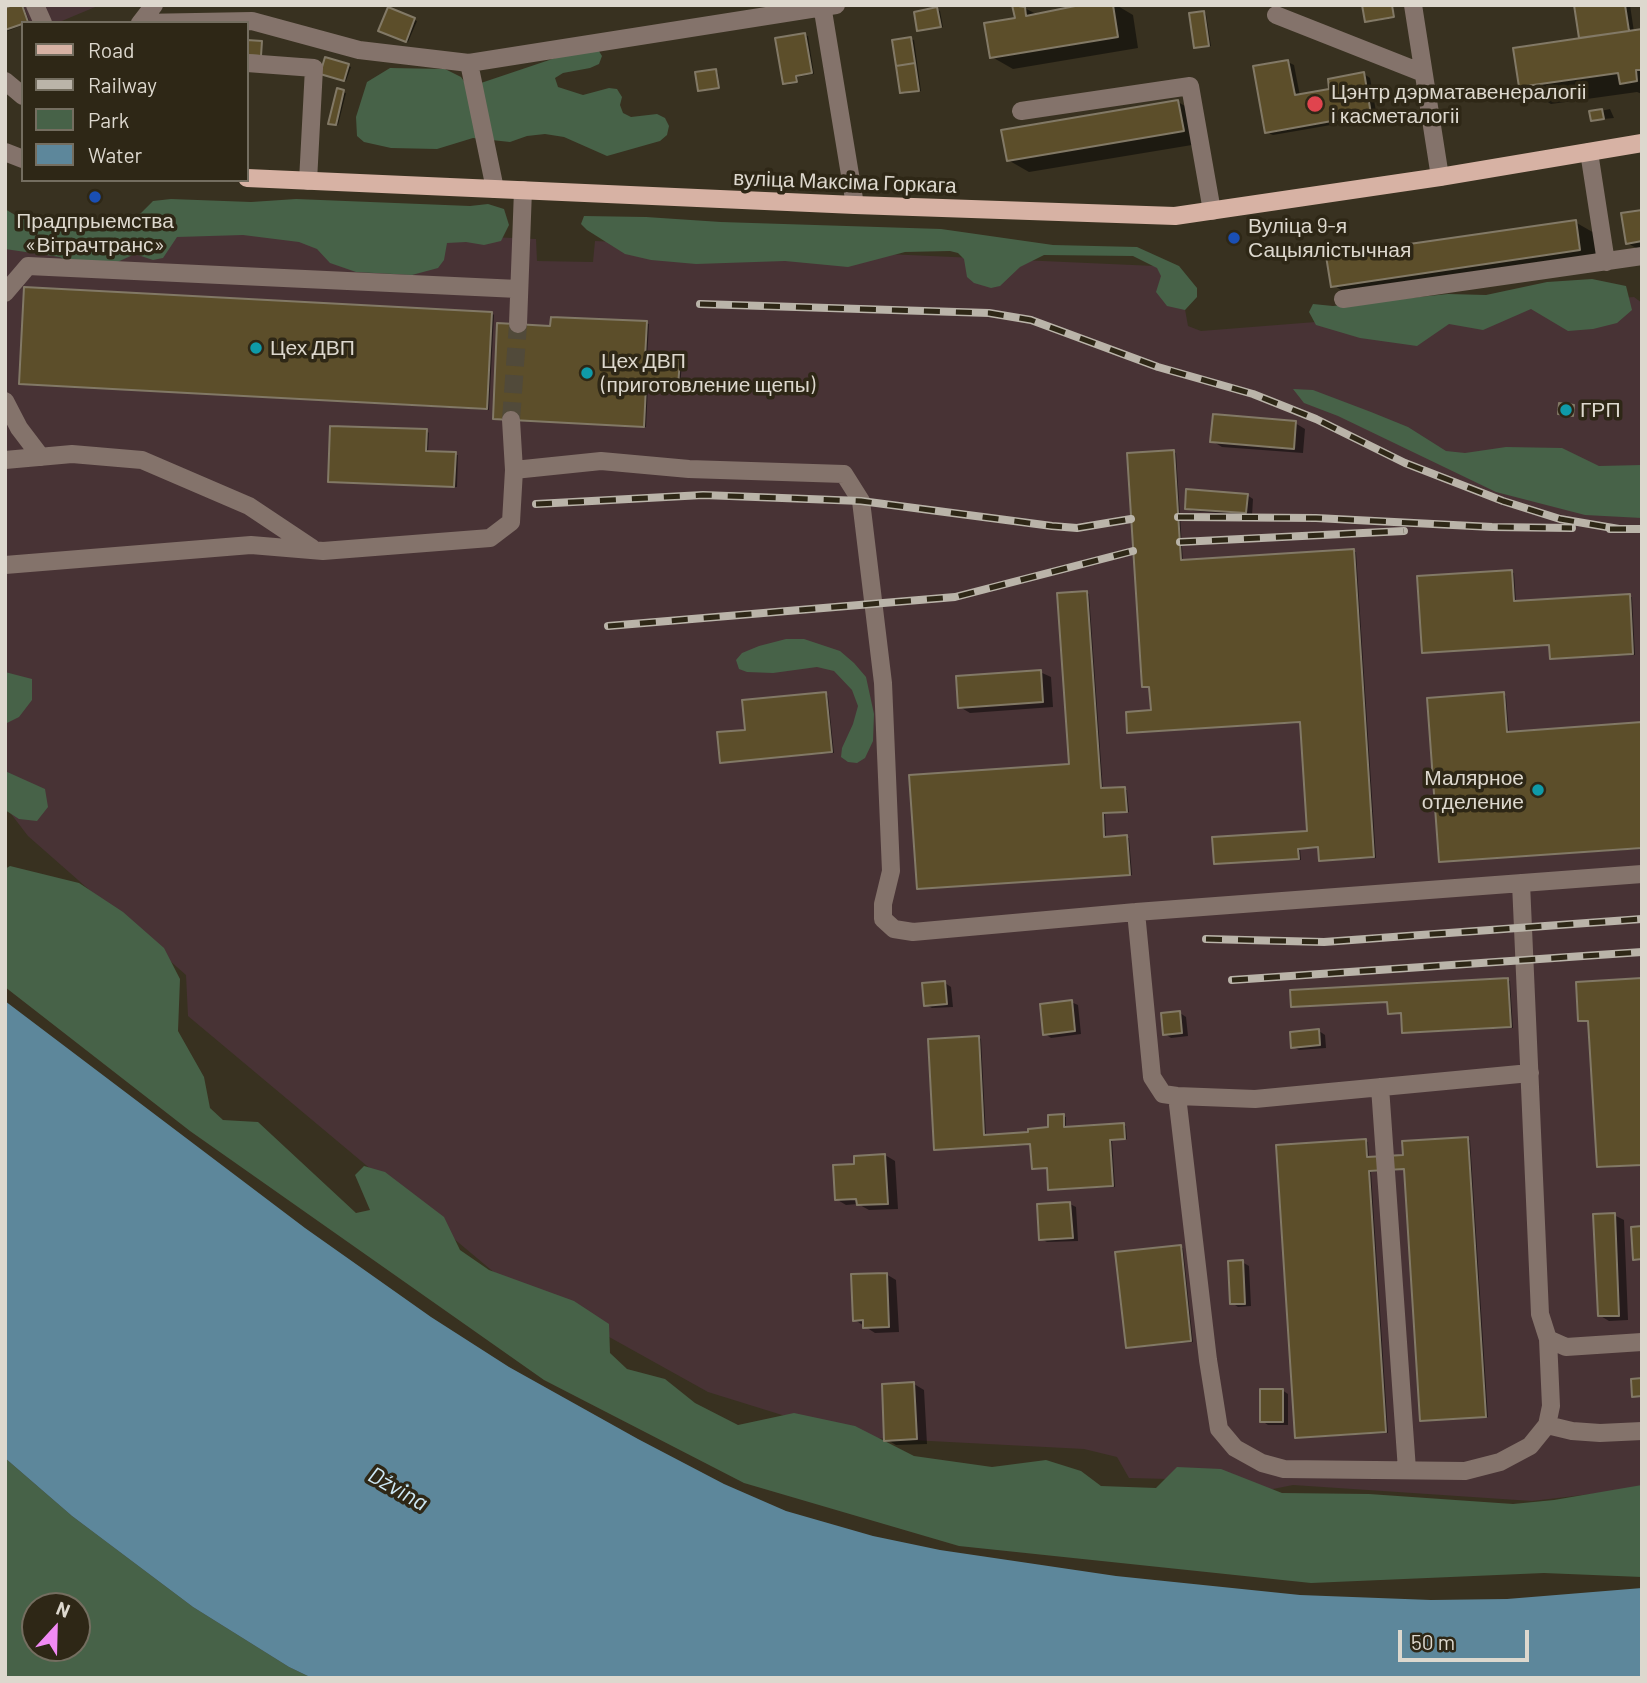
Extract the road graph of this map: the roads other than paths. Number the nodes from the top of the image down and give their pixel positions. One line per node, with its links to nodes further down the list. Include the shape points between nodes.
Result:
1 (35, 5): 6 (street)
2 (154, 5): 7 (street)
3 (1413, 5): 11 (street)
4 (827, 6): 10 (street); 23 (street)
5 (1276, 15): 11 (street)
6 (42, 21)
7 (141, 21)
8 (248, 21): 10 (street, via 359,50)
9 (248, 63): 20 (street, via 314,68)
10 (469, 63): 21 (street)
11 (1423, 73): 18 (street)
12 (5, 81): 13 (street)
13 (21, 94)
14 (1020, 111): 24 (street, via 1190,86)
15 (1642, 143): 17 (main road, вуліца Максіма Горкага)
16 (1642, 153): 17 (main road, вуліца Максіма Горкага)
17 (1590, 157): 18 (main road, вуліца Максіма Горкага); 26 (street)
18 (1440, 177): 24 (main road, вуліца Максіма Горкага)
19 (248, 178): 20 (main road, вуліца Максіма Горкага)
20 (308, 181): 21 (main road, вуліца Максіма Горкага)
21 (495, 189): 22 (main road, вуліца Максіма Горкага)
22 (523, 190): 23 (main road, вуліца Максіма Горкага); 27 (street)
23 (855, 205): 24 (main road, вуліца Максіма Горкага, via 1175,216)
24 (1212, 211)
25 (1642, 256): 26 (street)
26 (1606, 262): 29 (street)
27 (518, 289): 28 (street, via 28,266); 30 (street)
28 (5, 293)
29 (1343, 299)
30 (518, 324)
31 (5, 401): 33 (street)
32 (511, 421): 35 (street)
33 (41, 457): 34 (street); 36 (street, via 72,454 142,460 249,506)
34 (5, 460)
35 (514, 470): 36 (street, via 510,522 490,538); 40 (street, via 601,461 844,474 861,501 883,683 891,872 883,919 894,929 913,932)
36 (315, 550): 37 (street, via 251,545)
37 (5, 565)
38 (1642, 874): 39 (street)
39 (1521, 883): 40 (street); 41 (street)
40 (1136, 912): 43 (street, via 1152,1077 1163,1094)
41 (1530, 1073): 42 (street); 44 (street, via 1540,1314)
42 (1380, 1087): 43 (street, via 1255,1099); 48 (street)
43 (1177, 1096): 48 (street, via 1219,1429 1235,1448 1284,1469)
44 (1548, 1339): 45 (street, via 1566,1347); 46 (street)
45 (1642, 1342)
46 (1548, 1425): 47 (street, via 1600,1433); 48 (street, via 1530,1446 1500,1462 1465,1471)
47 (1642, 1430)
48 (1407, 1470)

